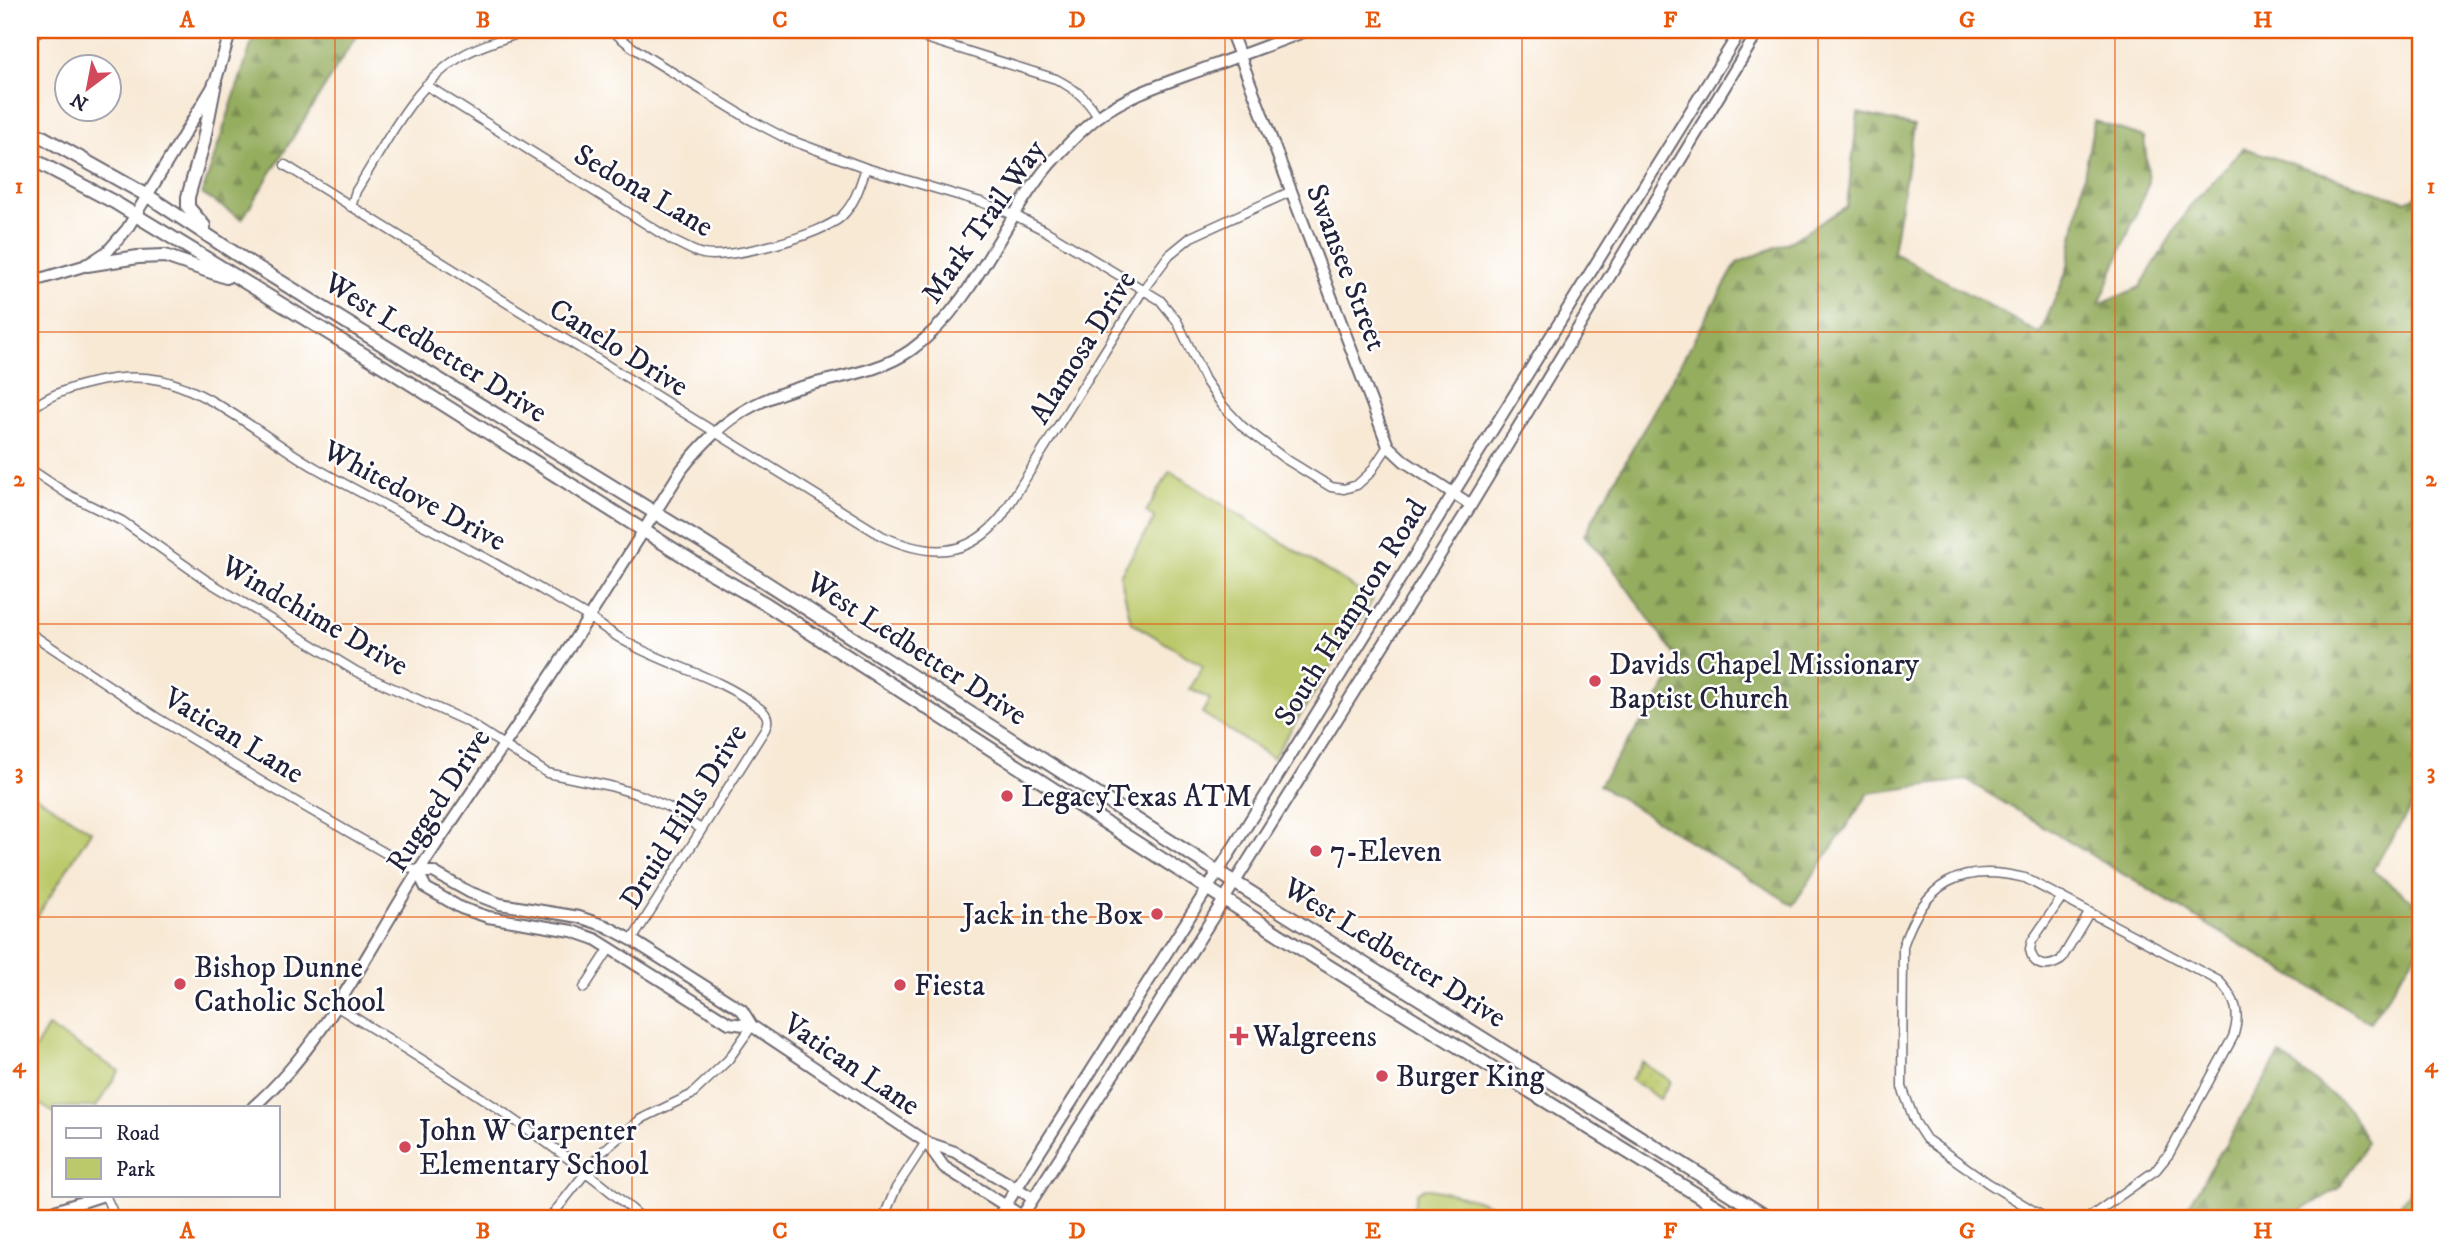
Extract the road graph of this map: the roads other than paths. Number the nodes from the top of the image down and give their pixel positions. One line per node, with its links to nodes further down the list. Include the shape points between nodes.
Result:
1 (35, 30): 10 (highway)
2 (231, 30): 12 (street)
3 (530, 30): 13 (street, via 468,53)
4 (611, 30): 18 (street, via 758,124)
5 (900, 30): 14 (street, via 1056,79 1075,89)
6 (1230, 30): 11 (street, Swansee Street)
7 (1308, 30): 11 (street, Mark Trail Way)
8 (1741, 30): 31 (street, South Hampton Road)
9 (1759, 30): 32 (street, South Hampton Road)
10 (30, 33)
11 (1240, 56): 14 (street, Mark Trail Way, via 1149,90); 19 (street, Swansee Street)
12 (215, 83): 20 (street); 24 (main road, via 188,207)
13 (426, 85): 18 (street, Sedona Lane, via 674,241 703,254 730,255 826,228 850,207); 21 (street, via 413,99)
14 (1098, 117): 22 (street, Mark Trail Way, via 1047,167)
15 (30, 130): 20 (main road, West Ledbetter Drive)
16 (30, 158): 23 (main road, West Ledbetter Drive)
17 (285, 165): 21 (street, Canelo Drive)
18 (866, 168): 22 (street)
19 (1292, 191): 28 (street, Alamosa Drive, via 1191,237 1169,255); 35 (street, Swansee Street)
20 (148, 196): 23 (street); 24 (main road, West Ledbetter Drive)
21 (351, 206): 34 (street, Canelo Drive)
22 (1014, 215): 28 (street); 34 (street, Mark Trail Way, via 970,288 909,352 863,371 768,397)
23 (136, 217): 25 (street, via 108,251); 27 (main road, West Ledbetter Drive)
24 (239, 256): 29 (main road, West Ledbetter Drive)
25 (87, 265): 26 (street); 27 (main road, via 165,256)
26 (30, 282)
27 (252, 286): 30 (main road, West Ledbetter Drive)
28 (1143, 290): 35 (street, via 1170,311 1223,406 1243,427 1315,479 1331,487 1357,485); 41 (street, Alamosa Drive, via 995,525 978,538)
29 (398, 355): 30 (main road); 39 (main road, West Ledbetter Drive)
30 (389, 370): 40 (main road, West Ledbetter Drive)
31 (1529, 372): 32 (street); 37 (street, South Hampton Road)
32 (1545, 383): 38 (street, South Hampton Road)
33 (30, 410): 42 (street, Whitedove Drive, via 59,393 103,381 144,377 177,385 317,469)
34 (713, 432): 39 (street, Mark Trail Way, via 682,469); 41 (street, Canelo Drive, via 882,536 920,551)
35 (1388, 446): 37 (street, Swansee Street)
36 (30, 469): 47 (street, Windchime Drive, via 122,521 322,652 382,685 468,722)
37 (1453, 494): 38 (street, Swansee Street); 43 (street, South Hampton Road)
38 (1471, 505): 44 (street, South Hampton Road)
39 (655, 513): 40 (street, Rugged Drive); 48 (main road, West Ledbetter Drive)
40 (643, 530): 42 (street, Rugged Drive); 49 (main road, West Ledbetter Drive)
41 (936, 552)
42 (589, 618): 46 (street, Whitedove Drive, via 629,644 730,689); 47 (street, Rugged Drive)
43 (1374, 619): 44 (street); 52 (street, South Hampton Road)
44 (1389, 632): 53 (street, South Hampton Road)
45 (30, 633): 51 (street, Vatican Lane, via 148,712)
46 (768, 716): 50 (street, Druid Hills Drive, via 765,729)
47 (503, 745): 50 (street, Windchime Drive, via 547,774 640,795); 51 (street, Rugged Drive)
48 (1082, 784): 49 (main road); 52 (main road, West Ledbetter Drive)
49 (1068, 800): 54 (main road, West Ledbetter Drive)
50 (701, 829): 58 (street, Druid Hills Drive)
51 (418, 872): 58 (street, Vatican Lane, via 433,872 500,904 579,917); 59 (street, Vatican Lane, via 426,888 461,908 572,931); 62 (street, Rugged Drive)
52 (1218, 872): 53 (main road, West Ledbetter Drive); 54 (street, South Hampton Road)
53 (1234, 883): 56 (street, South Hampton Road); 61 (main road, West Ledbetter Drive)
54 (1207, 889): 56 (main road, West Ledbetter Drive); 68 (street, South Hampton Road)
55 (2062, 898): 57 (street); 57 (street, via 2029,949 2043,967 2061,960); 88 (street, via 2008,874 1960,877 1927,899 1903,946 1902,1087 1915,1122 1926,1139)
56 (1223, 900): 63 (main road, West Ledbetter Drive); 69 (street, South Hampton Road)
57 (2089, 913): 89 (street, via 2219,981 2237,1008 2237,1024 2169,1154 2156,1170)
58 (632, 940): 59 (street); 64 (street, Vatican Lane, via 742,1010)
59 (610, 948): 60 (street); 64 (street, Vatican Lane, via 729,1023)
60 (584, 988)
61 (1408, 990): 63 (main road); 66 (main road, West Ledbetter Drive)
62 (336, 1006): 67 (street, Rugged Drive, via 302,1055); 73 (street, via 495,1106)
63 (1397, 1010): 65 (main road, West Ledbetter Drive)
64 (752, 1027): 70 (street, Vatican Lane); 73 (street, via 709,1080 691,1095 626,1130)
65 (1520, 1084): 66 (main road, via 1561,1104 1578,1109); 71 (main road, West Ledbetter Drive)
66 (1586, 1105): 72 (main road, West Ledbetter Drive)
67 (254, 1106)
68 (1059, 1122): 69 (street); 74 (street, South Hampton Road)
69 (1076, 1133): 77 (street, South Hampton Road)
70 (926, 1142): 74 (street, Vatican Lane, via 955,1152); 78 (street, Vatican Lane, via 944,1167); 84 (street, via 896,1188)
71 (1615, 1143): 72 (main road, via 1623,1137); 86 (main road, West Ledbetter Drive)
72 (1668, 1156): 87 (main road, West Ledbetter Drive)
73 (587, 1171): 82 (street); 83 (street)
74 (1017, 1188): 77 (street, Vatican Lane); 78 (street, South Hampton Road)
75 (102, 1196): 80 (street)
76 (105, 1196): 81 (street)
77 (1033, 1198): 79 (street, South Hampton Road)
78 (1006, 1206): 79 (street, Vatican Lane); 85 (street, South Hampton Road)
79 (1021, 1218)
80 (30, 1219)
81 (116, 1219)
82 (549, 1219)
83 (643, 1219)
84 (883, 1219)
85 (997, 1219)
86 (1736, 1219)
87 (1770, 1219)
88 (2047, 1219)
89 (2087, 1219)

